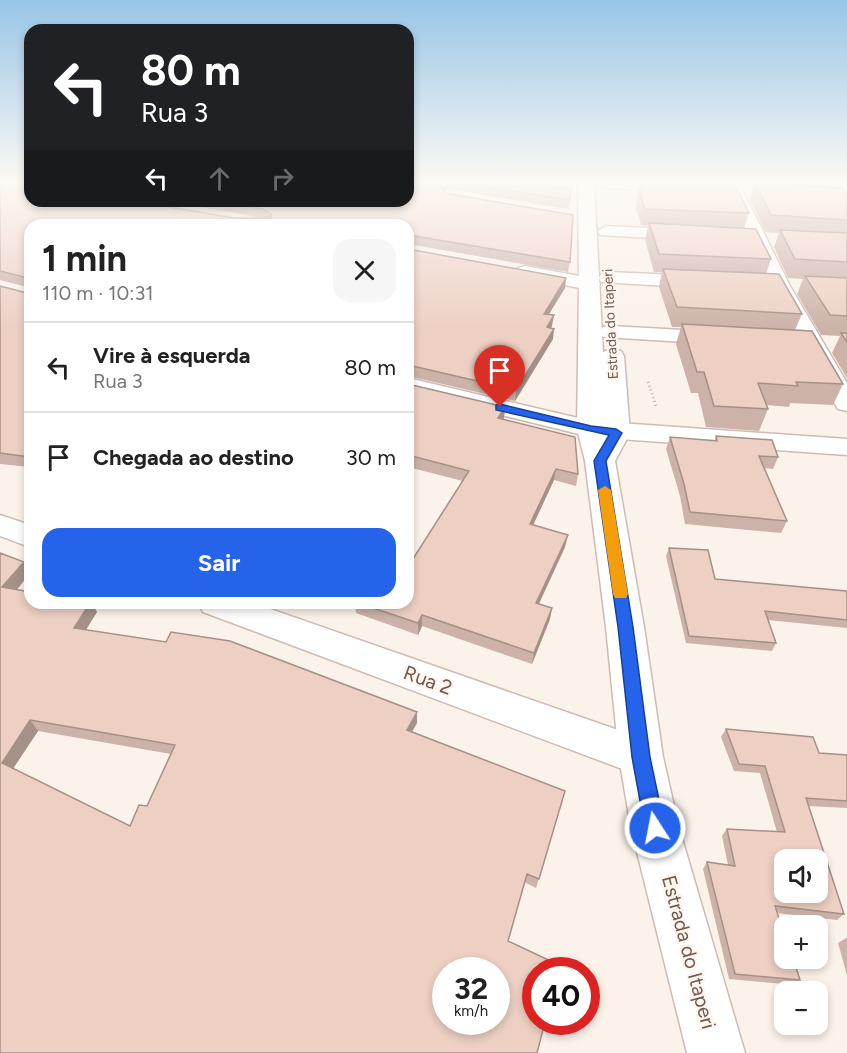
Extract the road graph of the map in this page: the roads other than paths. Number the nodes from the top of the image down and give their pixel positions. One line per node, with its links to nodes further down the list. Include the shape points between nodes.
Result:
1 (592, 232): 9 (street, Estrada do Itaperi)
2 (670, 232): 4 (street)
3 (754, 232): 6 (street)
4 (700, 236)
5 (735, 238): 6 (street)
6 (758, 239): 7 (street); 12 (street)
7 (780, 241)
8 (511, 269): 9 (street)
9 (599, 281): 10 (street); 14 (street, Estrada do Itaperi); 21 (street, Estrada do Itaperi)
10 (722, 283)
11 (757, 285): 12 (street)
12 (780, 286): 13 (street); 17 (street)
13 (802, 287)
14 (611, 332): 15 (street); 21 (street, Estrada do Itaperi)
15 (744, 339)
16 (791, 342): 17 (street)
17 (814, 343): 18 (street); 20 (street)
18 (836, 344)
19 (414, 387): 21 (street)
20 (847, 404)
21 (602, 441): 22 (street); 26 (street, Estrada do Itaperi)
22 (847, 447)
23 (0, 525): 24 (street)
24 (24, 534)
25 (232, 609): 26 (street, Rua 2)
26 (641, 757): 27 (street, Estrada do Itaperi, via 655,828)
27 (716, 1053)

